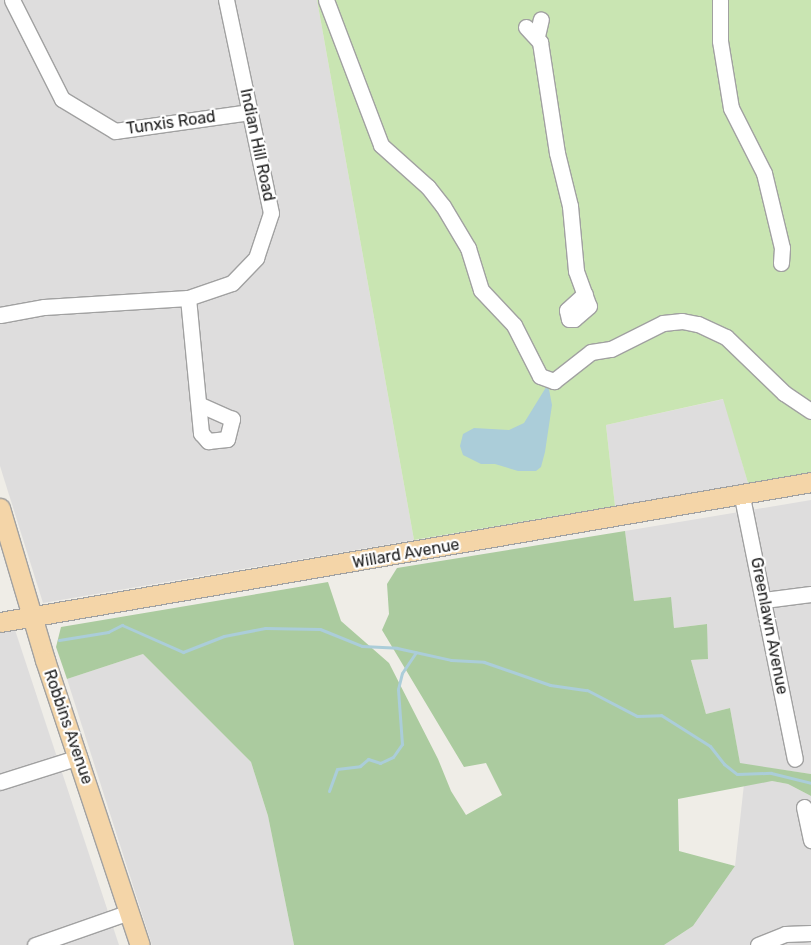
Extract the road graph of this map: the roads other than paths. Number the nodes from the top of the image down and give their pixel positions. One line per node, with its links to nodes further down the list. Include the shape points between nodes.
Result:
1 (12, 0): 6 (street, Tunxis Road, via 62,99 115,131)
2 (226, 0): 6 (street, Indian Hill Road)
3 (326, 0): 12 (street, via 382,146 428,187 458,227 481,290 514,325 540,376 554,381 591,352 611,349 663,324 682,321 714,330 732,342 773,384)
4 (720, 0): 7 (street, via 720,41 731,108 764,173 780,239)
5 (541, 18): 8 (street, via 532,32 570,206 576,271)
6 (250, 112): 9 (street, Indian Hill Road, via 271,213 256,258 232,283)
7 (781, 263)
8 (585, 294)
9 (188, 298): 10 (street, Indian Hill Road, via 44,306); 11 (street)
10 (0, 314)
11 (200, 405)
12 (811, 411)
13 (811, 482): 14 (main road, Willard Avenue)
14 (742, 492): 17 (street, Greenlawn Avenue); 18 (main road, Willard Avenue, via 408,554)
15 (0, 508): 18 (main road, Robbins Avenue)
16 (811, 594): 17 (street)
17 (764, 600): 21 (street, Greenlawn Avenue)
18 (33, 617): 19 (main road, Willard Avenue); 20 (main road, Robbins Avenue)
19 (0, 622)
20 (79, 757): 22 (street); 25 (main road, Robbins Avenue)
21 (795, 759)
22 (0, 782)
23 (804, 807): 24 (street)
24 (811, 840)
25 (129, 912): 27 (street); 28 (main road, Robbins Avenue)
26 (811, 933): 29 (street, via 785,934)
27 (35, 945)
28 (140, 945)
29 (758, 945)

